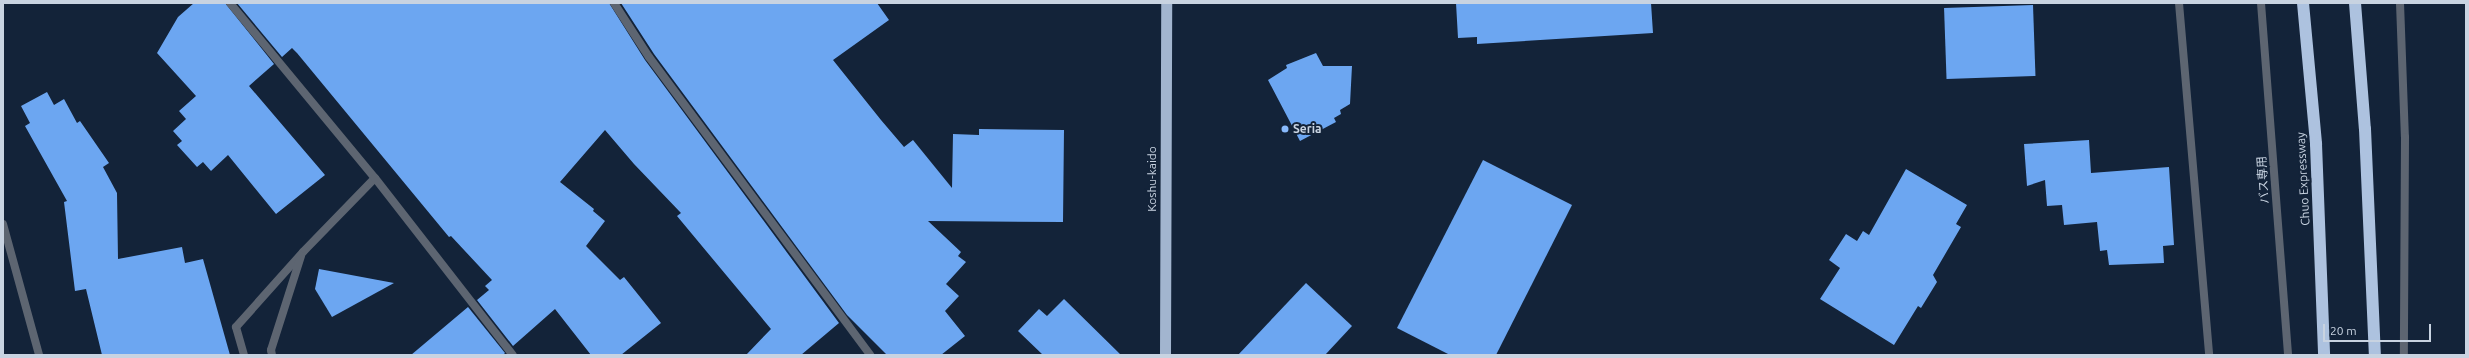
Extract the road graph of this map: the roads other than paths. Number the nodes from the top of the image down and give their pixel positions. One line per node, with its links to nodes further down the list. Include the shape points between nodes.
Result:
1 (230, 3): 9 (street)
2 (614, 3): 16 (street, via 649,57)
3 (1166, 3): 17 (highway, Koshu-kaido)
4 (2179, 3): 18 (street)
5 (2261, 3): 19 (street, バス専用)
6 (2303, 3): 20 (highway, Chuo Expressway, via 2316,144)
7 (2355, 3): 21 (highway, via 2365,129)
8 (2400, 3): 22 (street, via 2405,137)
9 (375, 178): 11 (street); 15 (street)
10 (3, 224): 12 (street)
11 (303, 252): 13 (street, via 236,328); 14 (street, via 271,350)
12 (39, 355)
13 (244, 355)
14 (272, 355)
15 (513, 355)
16 (870, 355)
17 (1165, 355)
18 (2209, 355)
19 (2288, 355)
20 (2324, 355)
21 (2375, 355)
22 (2404, 355)

